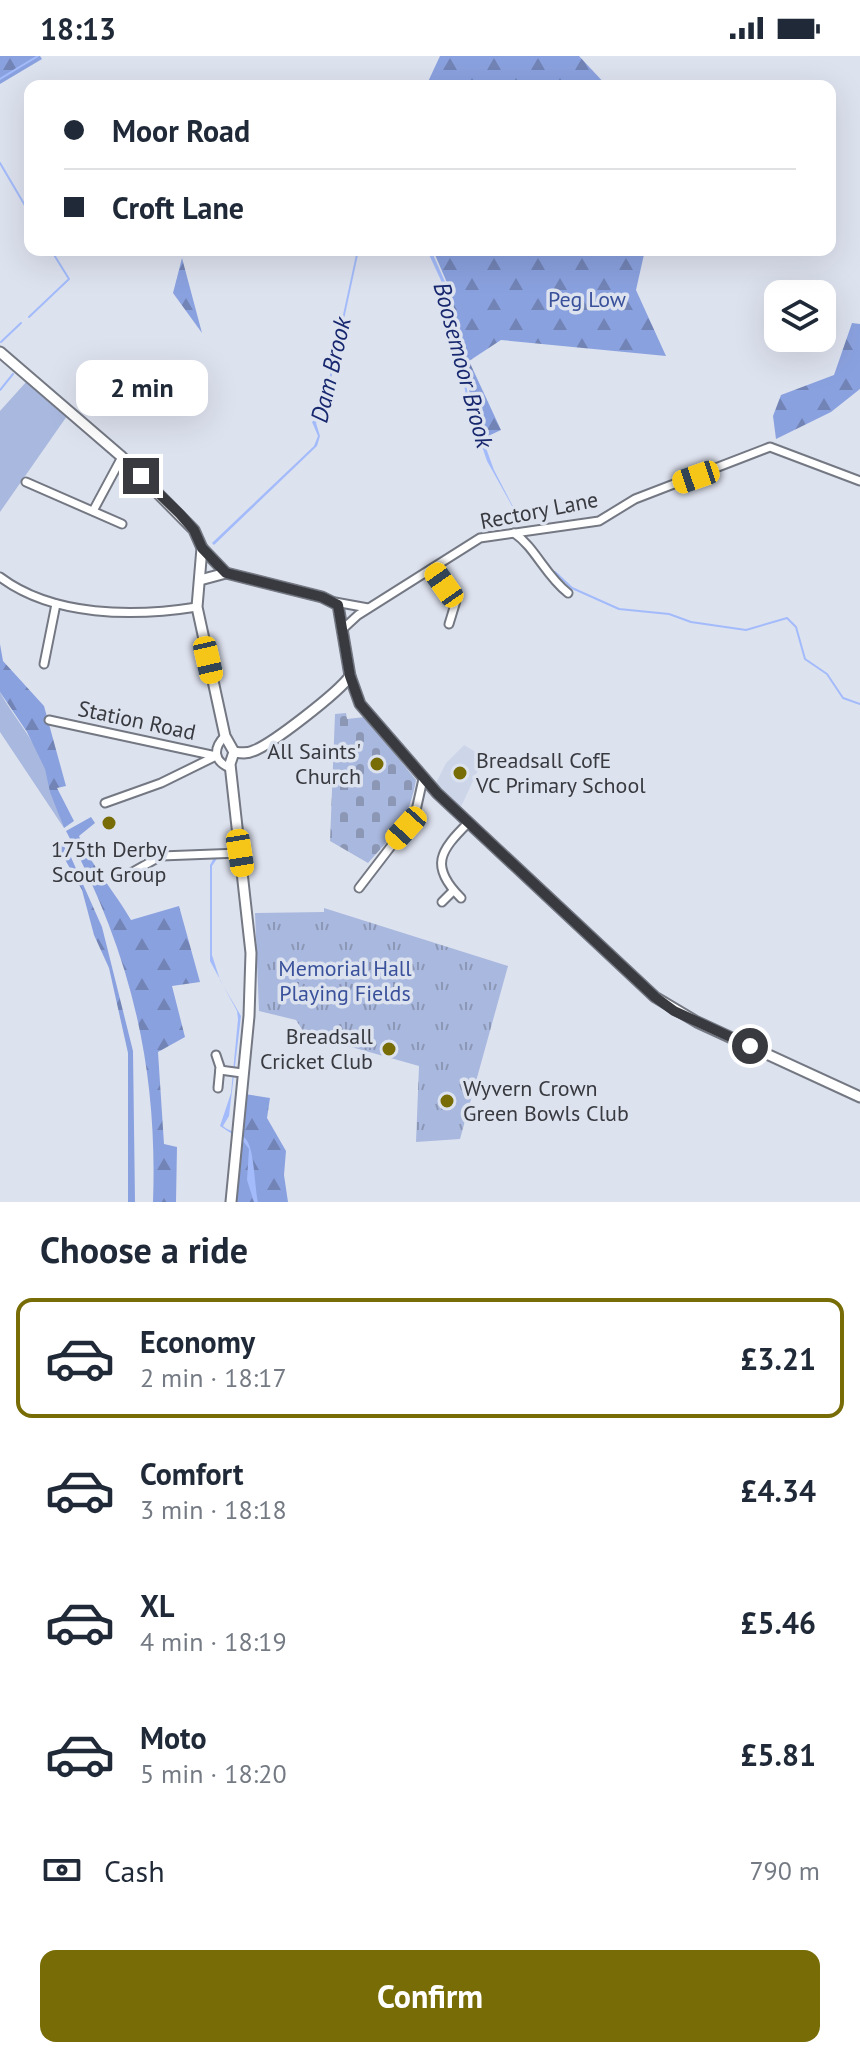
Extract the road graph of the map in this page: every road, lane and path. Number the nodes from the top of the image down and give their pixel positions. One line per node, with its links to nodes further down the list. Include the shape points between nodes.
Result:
1 (0, 352): 2 (street)
2 (122, 457): 5 (street); 9 (street, via 180,514)
3 (860, 481): 7 (street, Rectory Lane, via 770,447 635,499 599,521)
4 (26, 482): 5 (street)
5 (93, 511): 6 (street)
6 (122, 524)
7 (536, 529): 8 (street, Rectory Lane); 10 (street)
8 (513, 532): 10 (street); 11 (street, Rectory Lane, via 480,538)
9 (202, 548): 12 (street); 13 (street)
10 (531, 551): 15 (street)
11 (433, 568): 19 (street, Rectory Lane); 20 (street, via 456,601)
12 (226, 573): 13 (street); 16 (street)
13 (200, 576): 18 (street)
14 (0, 577): 17 (street)
15 (568, 593)
16 (334, 602): 19 (street); 21 (street)
17 (56, 604): 18 (street, via 163,611); 23 (street)
18 (197, 607): 29 (street)
19 (368, 608): 21 (street, Rectory Lane)
20 (449, 624)
21 (345, 627): 25 (street)
22 (36, 643): 23 (street)
23 (46, 645): 24 (street)
24 (44, 664)
25 (350, 676): 26 (street); 27 (street)
26 (332, 697): 27 (street); 30 (street, via 261,748)
27 (360, 704): 33 (street)
28 (49, 720): 31 (street, Station Road)
29 (225, 736): 30 (street); 31 (street, Station Road)
30 (234, 752): 32 (street)
31 (216, 756): 32 (street, Station Road); 34 (street)
32 (230, 768): 36 (street)
33 (423, 779): 35 (street); 38 (street, via 415,815)
34 (105, 803)
35 (468, 823): 39 (street, via 442,855 442,873); 46 (street, via 665,1004)
36 (240, 853): 37 (street, via 161,856); 44 (street, via 251,953 249,1016)
37 (129, 874)
38 (359, 888)
39 (453, 891): 40 (street); 41 (street)
40 (461, 898)
41 (442, 902)
42 (216, 1055): 43 (street)
43 (220, 1070): 44 (street); 45 (street)
44 (237, 1072): 47 (street)
45 (218, 1088)
46 (860, 1097)
47 (231, 1202)

